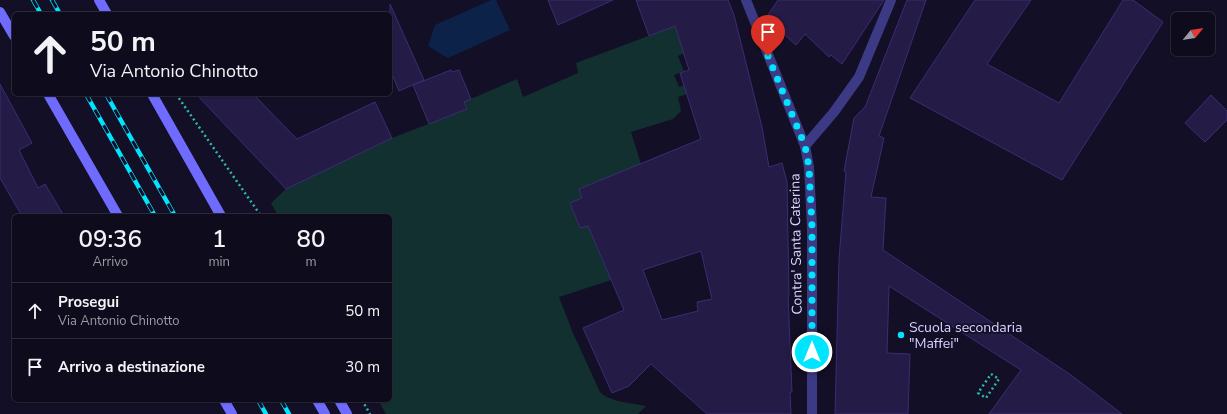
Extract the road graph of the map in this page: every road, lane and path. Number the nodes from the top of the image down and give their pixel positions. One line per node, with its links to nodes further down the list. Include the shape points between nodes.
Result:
1 (99, 0): 5 (main road)
2 (746, 0): 10 (street, Contra' Santa Caterina)
3 (891, 0): 10 (street, via 859,77)
4 (0, 12): 6 (main road)
5 (106, 12)
6 (12, 33)
7 (49, 96): 11 (main road)
8 (153, 96): 12 (main road)
9 (177, 96): 13 (path)
10 (805, 146): 23 (street, Contra' Santa Caterina, via 809,167 812,227)
11 (117, 214)
12 (220, 214)
13 (260, 214)
14 (978, 393): 14 (path, via 992,374 999,379 986,398)
15 (225, 402): 19 (main road)
16 (318, 402): 20 (main road)
17 (340, 402): 21 (main road)
18 (363, 402): 22 (path)
19 (232, 414)
20 (325, 414)
21 (347, 414)
22 (370, 414)
23 (812, 414)

